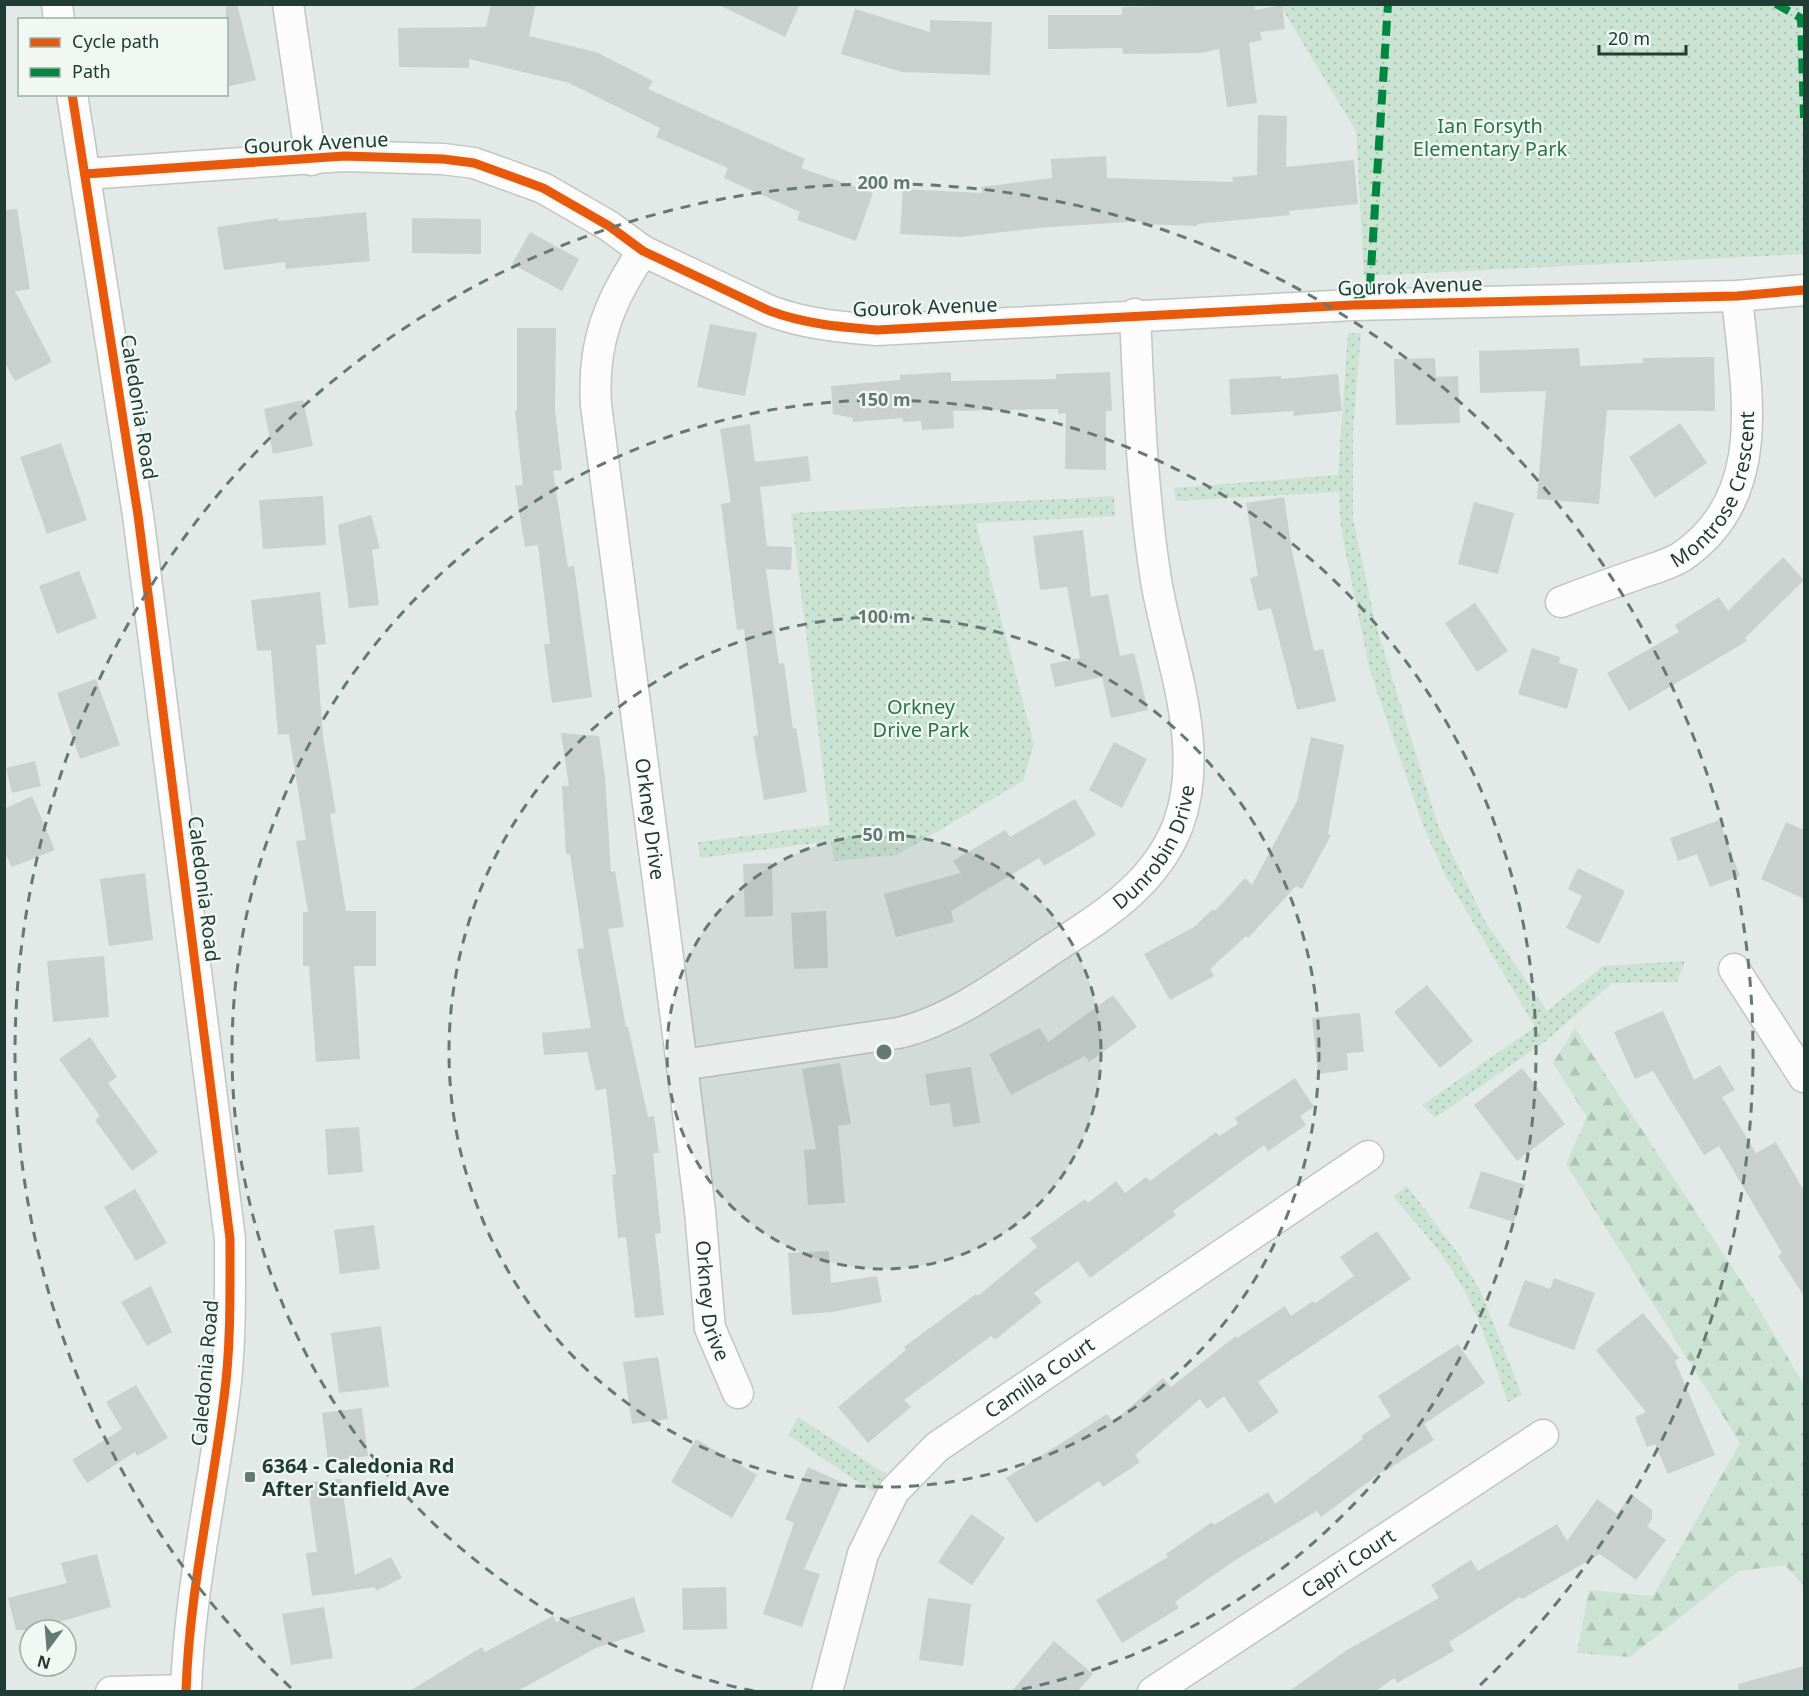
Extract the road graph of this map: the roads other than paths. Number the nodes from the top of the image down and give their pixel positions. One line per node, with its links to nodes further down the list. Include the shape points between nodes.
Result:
1 (288, 4): 3 (street, Gourok Avenue)
2 (72, 96): 4 (street, Caledonia Road)
3 (312, 160): 4 (street, Gourok Avenue); 5 (street, Gourok Avenue, via 408,157 474,163 543,188)
4 (85, 174): 16 (street, Caledonia Road, via 138,515 230,1239 225,1396 191,1621)
5 (644, 251): 8 (street, Gourok Avenue, via 770,311 830,326 877,330); 11 (street, Orkney Drive, via 616,292 604,323 595,382)
6 (1804, 290): 7 (street, Gourok Avenue)
7 (1737, 296): 8 (street, Gourok Avenue); 9 (street, Montrose Crescent, via 1748,422 1744,462 1730,501 1711,528 1681,556)
8 (1135, 314): 11 (street, Dunrobin Drive, via 1142,468 1156,581 1188,753 1183,808 1165,851 1144,882 1124,901 1039,958 923,1027)
9 (1561, 602)
10 (1734, 969): 12 (street)
11 (682, 1065): 14 (street, Orkney Drive, via 710,1328)
12 (1804, 1077)
13 (1368, 1156): 18 (street, Camilla Court, via 937,1447 894,1491 863,1554)
14 (738, 1393)
15 (1543, 1435): 19 (street, Capri Court)
16 (186, 1691): 17 (street)
17 (111, 1692)
18 (827, 1692)
19 (1153, 1692)

